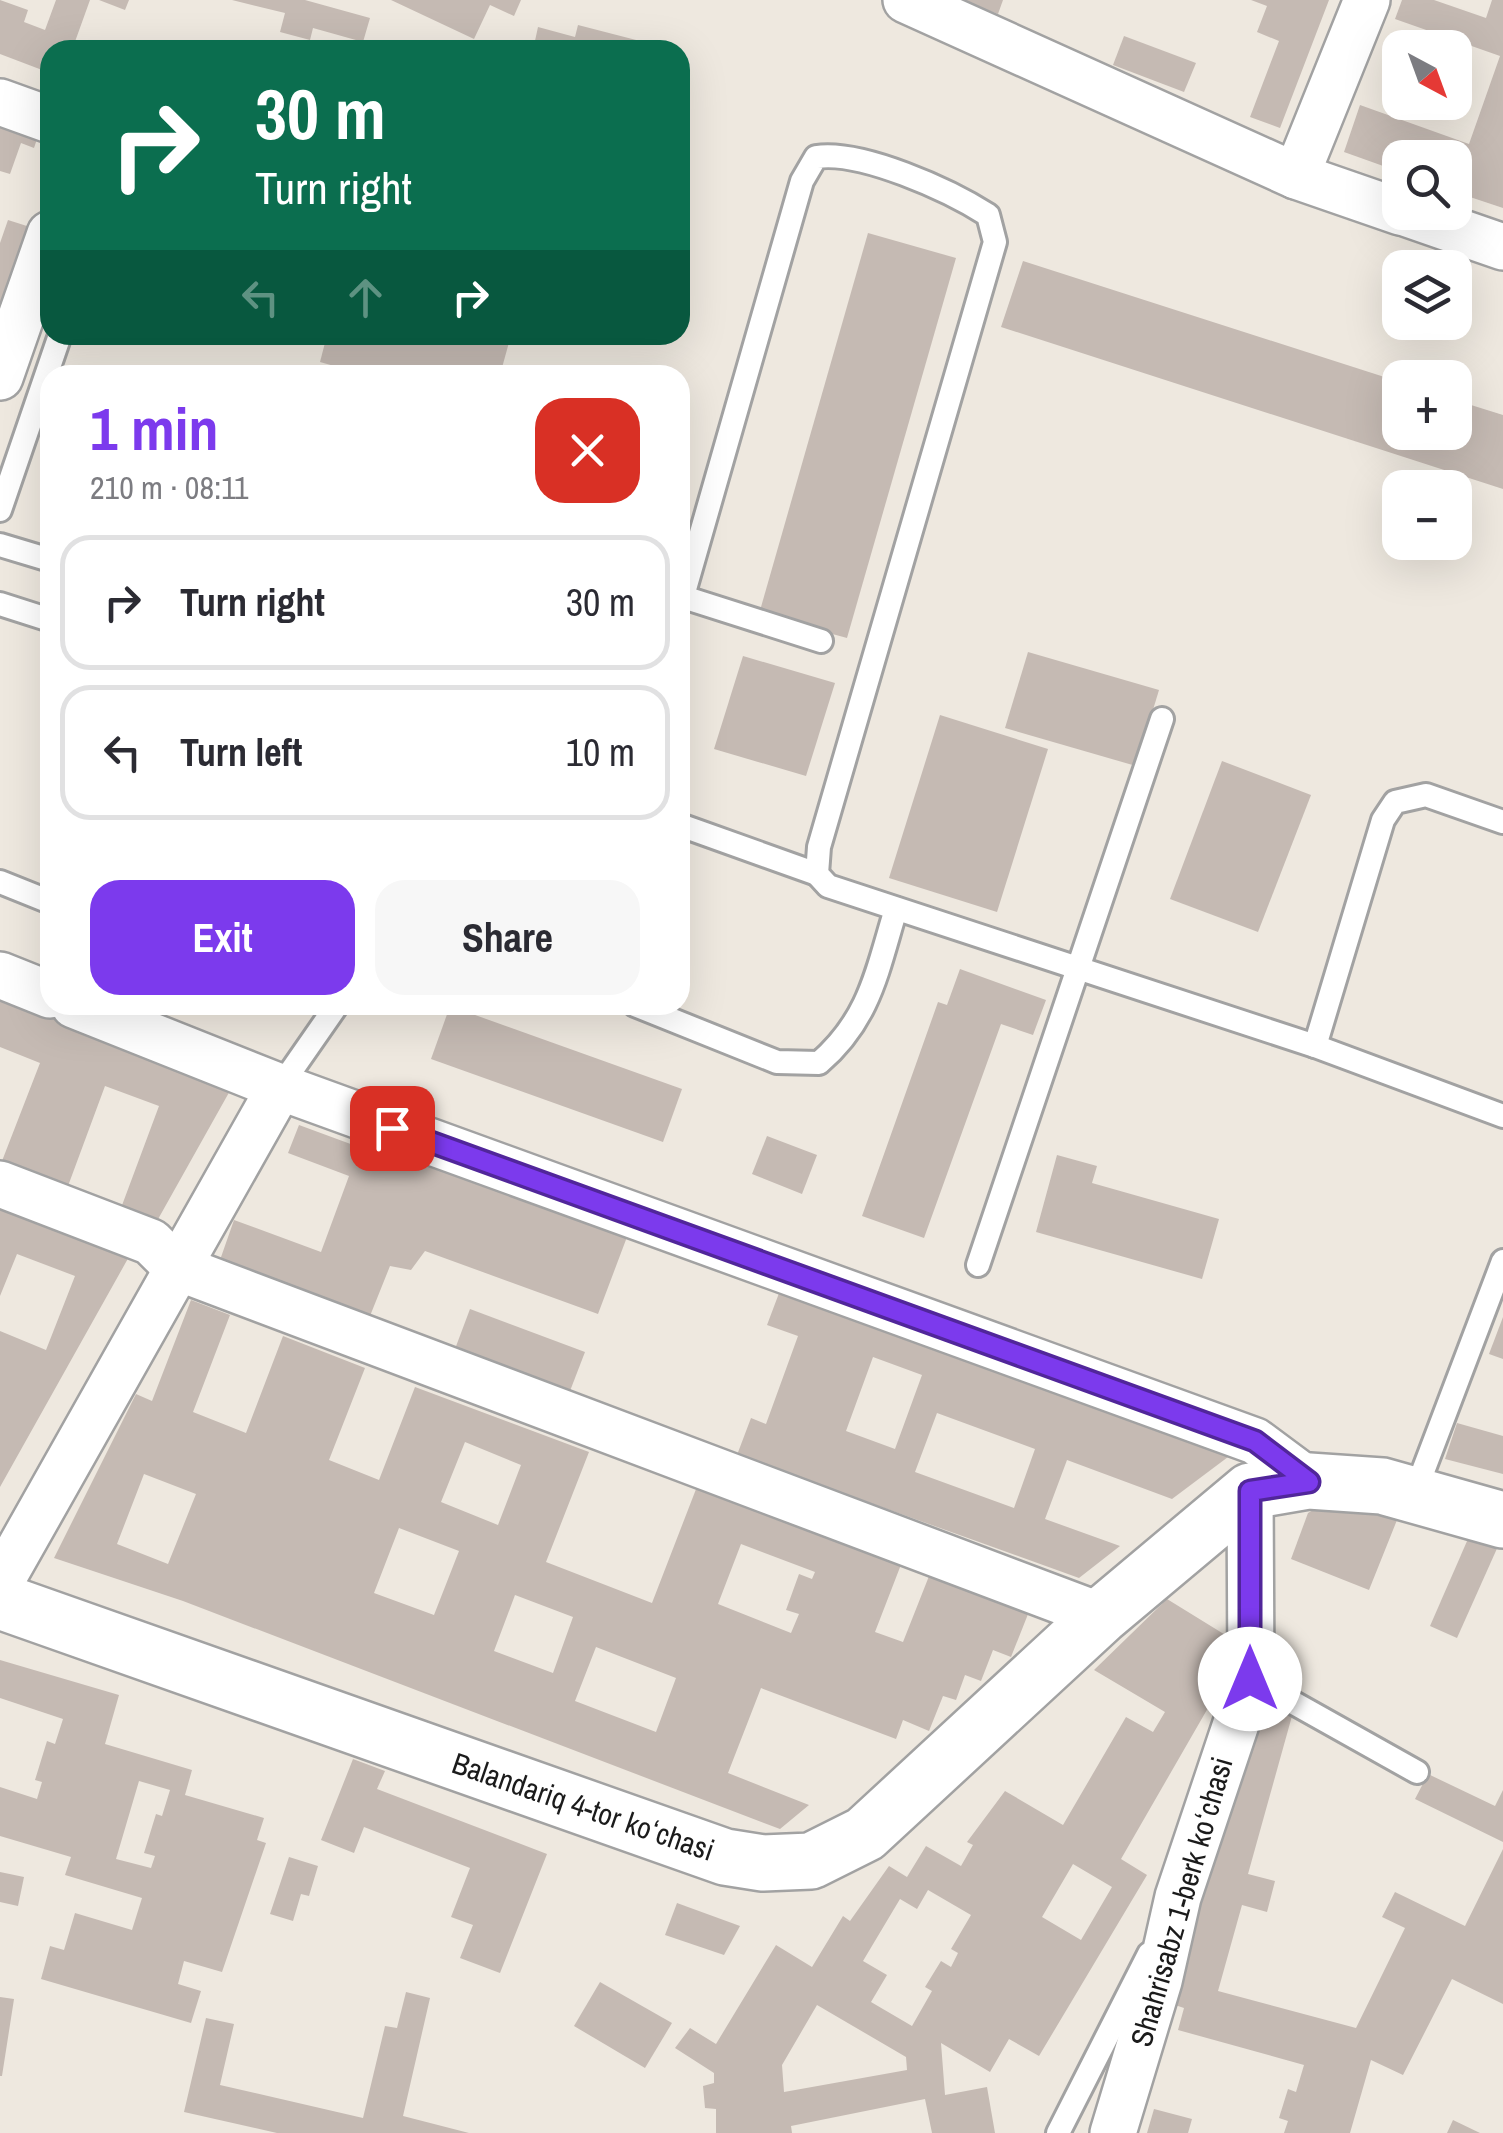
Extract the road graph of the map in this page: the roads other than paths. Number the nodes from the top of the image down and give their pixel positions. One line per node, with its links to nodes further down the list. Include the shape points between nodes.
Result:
1 (906, 0): 5 (street)
2 (1367, 0): 5 (street)
3 (0, 102): 4 (street)
4 (40, 116)
5 (1296, 176): 6 (street)
6 (1382, 205)
7 (1455, 230): 8 (street)
8 (1503, 246)
9 (40, 263): 10 (street)
10 (0, 377)
11 (40, 393): 12 (lane)
12 (0, 510)
13 (0, 546): 14 (lane)
14 (40, 557)
15 (690, 568): 23 (lane, via 802,181 816,157 837,154 958,196 988,215 996,242 819,847)
16 (690, 599): 19 (lane)
17 (0, 604): 18 (lane)
18 (40, 617)
19 (821, 641)
20 (1162, 719): 27 (lane)
21 (1503, 822): 33 (lane, via 1426,796 1395,802 1383,820)
22 (690, 829): 23 (lane)
23 (817, 874): 26 (lane, via 828,886)
24 (0, 882): 25 (lane)
25 (40, 898)
26 (896, 909): 27 (lane); 32 (lane, via 866,1010 819,1063 777,1062)
27 (1078, 968): 33 (lane); 38 (lane)
28 (0, 976): 29 (street)
29 (40, 992)
30 (99, 1015): 34 (street)
31 (323, 1015): 34 (lane)
32 (660, 1015)
33 (1315, 1046): 35 (lane)
34 (280, 1087): 39 (street); 40 (street, via 1255,1441)
35 (1503, 1116)
36 (0, 1184): 39 (street, via 151,1242)
37 (1503, 1261): 42 (lane)
38 (978, 1265)
39 (176, 1267): 44 (street); 46 (street)
40 (1309, 1482): 41 (street); 42 (street)
41 (1250, 1491): 46 (street, Balandariq 4-tor koʻchasi); 47 (street, Shahrisabz 1-berk koʻchasi)
42 (1414, 1495): 43 (street)
43 (1503, 1520)
44 (0, 1583)
45 (0, 1601): 46 (street, Balandariq 4-tor koʻchasi, via 725,1857 763,1863 810,1861 865,1834)
46 (1101, 1616)
47 (1250, 1679): 48 (lane); 49 (street, Shahrisabz 1-berk koʻchasi)
48 (1417, 1772)
49 (1178, 1898): 50 (lane); 51 (street, Shahrisabz 1-berk koʻchasi)
50 (1058, 2133)
51 (1113, 2133)

